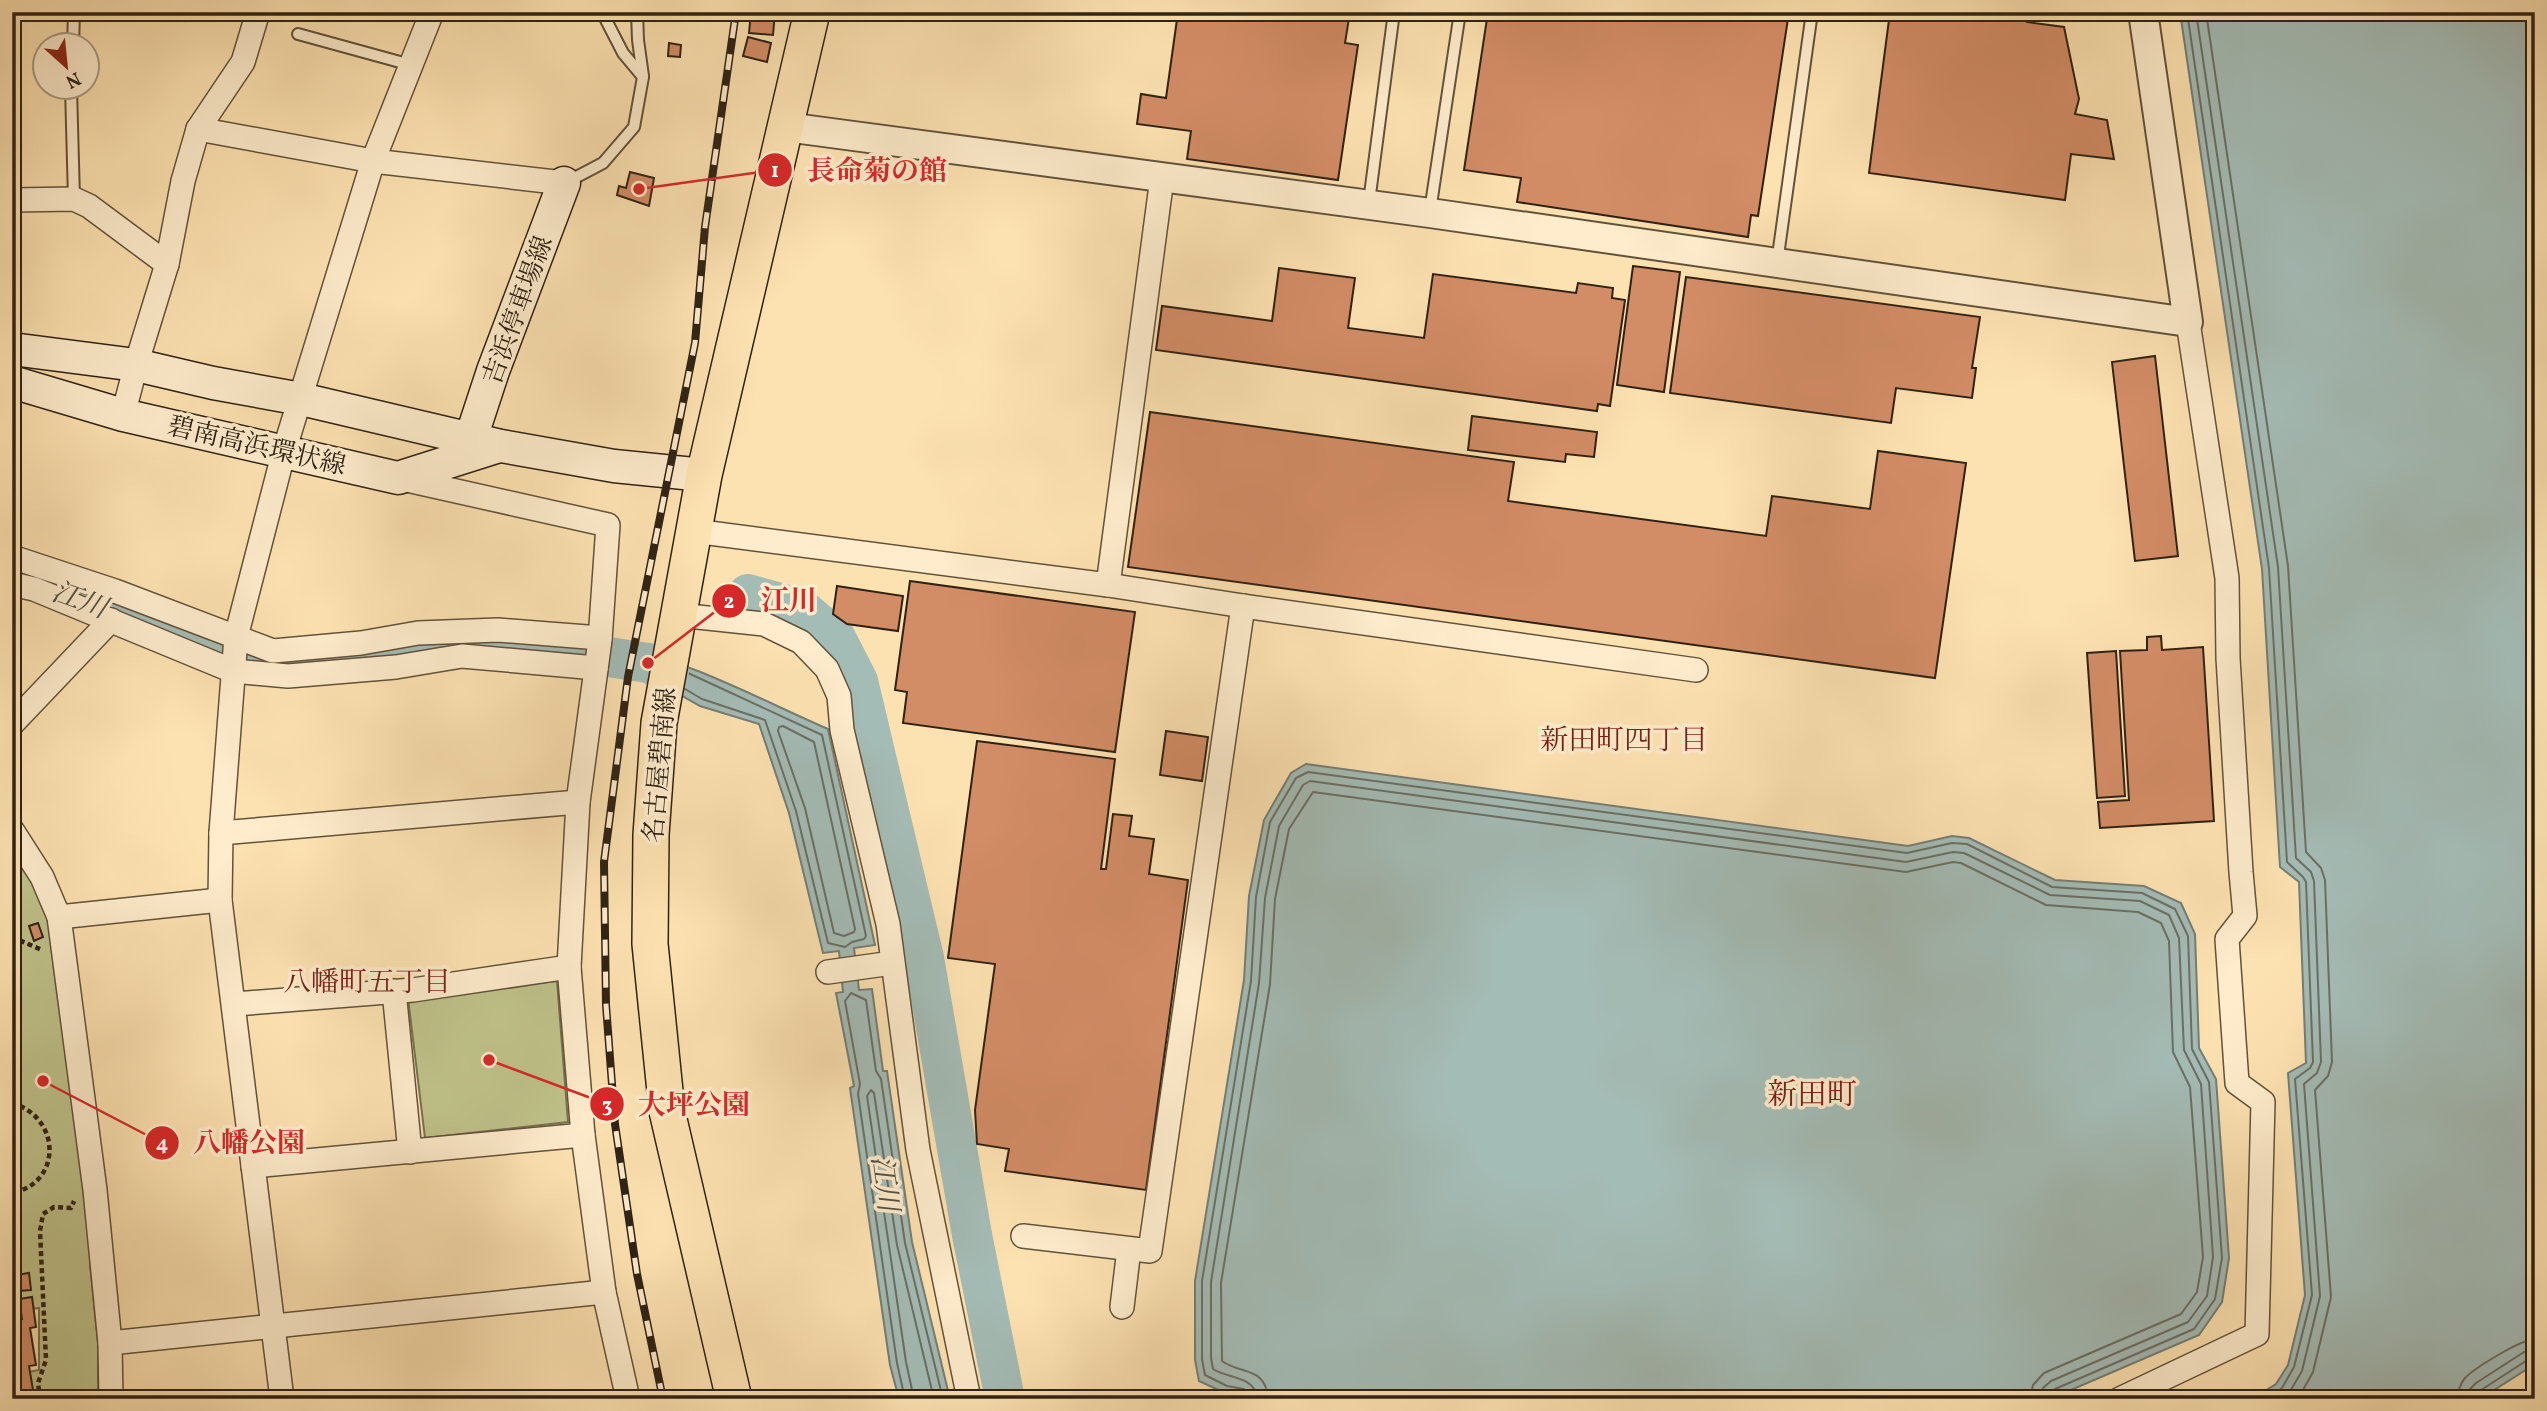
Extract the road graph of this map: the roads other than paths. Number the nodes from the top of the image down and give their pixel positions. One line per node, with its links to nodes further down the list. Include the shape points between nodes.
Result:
1 (74, 12): 11 (lane)
2 (258, 12): 17 (street, via 243,62)
3 (432, 12): 13 (street)
4 (606, 12): 14 (lane, via 623,53)
5 (637, 12): 14 (lane)
6 (812, 12): 16 (main road, 名古屋碧南線)
7 (1395, 12): 23 (lane)
8 (1460, 12): 24 (lane)
9 (1812, 12): 25 (lane)
10 (2143, 12): 27 (street)
11 (73, 32)
12 (298, 34): 13 (lane)
13 (411, 65): 18 (street)
14 (643, 77): 20 (lane, via 634,127 603,163)
15 (71, 102): 21 (lane)
16 (786, 127): 19 (street); 36 (main road, 名古屋碧南線)
17 (198, 129): 18 (street); 26 (street)
18 (373, 161): 20 (street); 31 (street)
19 (1162, 178): 23 (street); 41 (street)
20 (564, 183): 33 (main road, 吉浜停車場線)
21 (74, 199): 22 (street); 26 (street)
22 (12, 200)
23 (1368, 205): 24 (street)
24 (1430, 214): 25 (street)
25 (1777, 263): 27 (street)
26 (167, 264): 29 (street)
27 (2188, 322): 75 (street, via 2227,578 2245,898 2245,916 2227,939 2236,1083 2263,1102 2257,1334)
28 (12, 349): 29 (main road, 碧南高浜環状線)
29 (136, 365): 31 (main road, 碧南高浜環状線); 32 (street)
30 (12, 382): 32 (main road, 碧南高浜環状線)
31 (301, 399): 33 (main road, 碧南高浜環状線); 35 (street)
32 (123, 415): 35 (main road, 碧南高浜環状線)
33 (471, 438): 34 (main road, 碧南高浜環状線)
34 (501, 446): 36 (main road, 碧南高浜環状線, via 614,466); 37 (main road, 碧南高浜環状線)
35 (284, 451): 37 (main road, 碧南高浜環状線); 45 (street)
36 (704, 475): 38 (main road, 名古屋碧南線)
37 (397, 478): 46 (street, via 608,525)
38 (694, 531): 41 (street); 43 (main road, 名古屋碧南線)
39 (12, 557): 45 (street)
40 (12, 584): 44 (street)
41 (1108, 585): 42 (street)
42 (1243, 606): 49 (street); 65 (street, via 1150,1251)
43 (678, 616): 56 (street, via 764,624 801,642 827,669 839,696 842,730 888,924); 73 (main road, 名古屋碧南線, via 659,723 650,944 667,1111)
44 (111, 621): 48 (street); 50 (street)
45 (235, 637): 46 (street, via 273,651 418,633 498,630); 48 (street)
46 (600, 639): 47 (street)
47 (596, 667): 48 (street, via 462,656 288,676); 51 (street)
48 (233, 670): 53 (street)
49 (1696, 670)
50 (12, 724)
51 (578, 802): 53 (street); 57 (street)
52 (12, 830): 55 (street, via 42,877)
53 (221, 832): 54 (street)
54 (220, 900): 55 (street); 60 (street)
55 (59, 917): 69 (street)
56 (891, 963): 58 (street); 74 (street, via 918,1150)
57 (569, 967): 59 (street); 61 (street)
58 (828, 972)
59 (394, 991): 60 (street); 62 (street)
60 (235, 1003): 63 (street)
61 (583, 1135): 62 (street); 66 (street)
62 (410, 1152): 63 (street)
63 (253, 1166): 68 (street)
64 (1023, 1236): 65 (street)
65 (1129, 1248): 67 (street)
66 (604, 1292): 68 (street); 72 (street)
67 (1122, 1307)
68 (272, 1325): 69 (street); 71 (street)
69 (110, 1343): 70 (street)
70 (111, 1399)
71 (282, 1399)
72 (628, 1399)
73 (734, 1399)
74 (969, 1399)
75 (2120, 1399)

